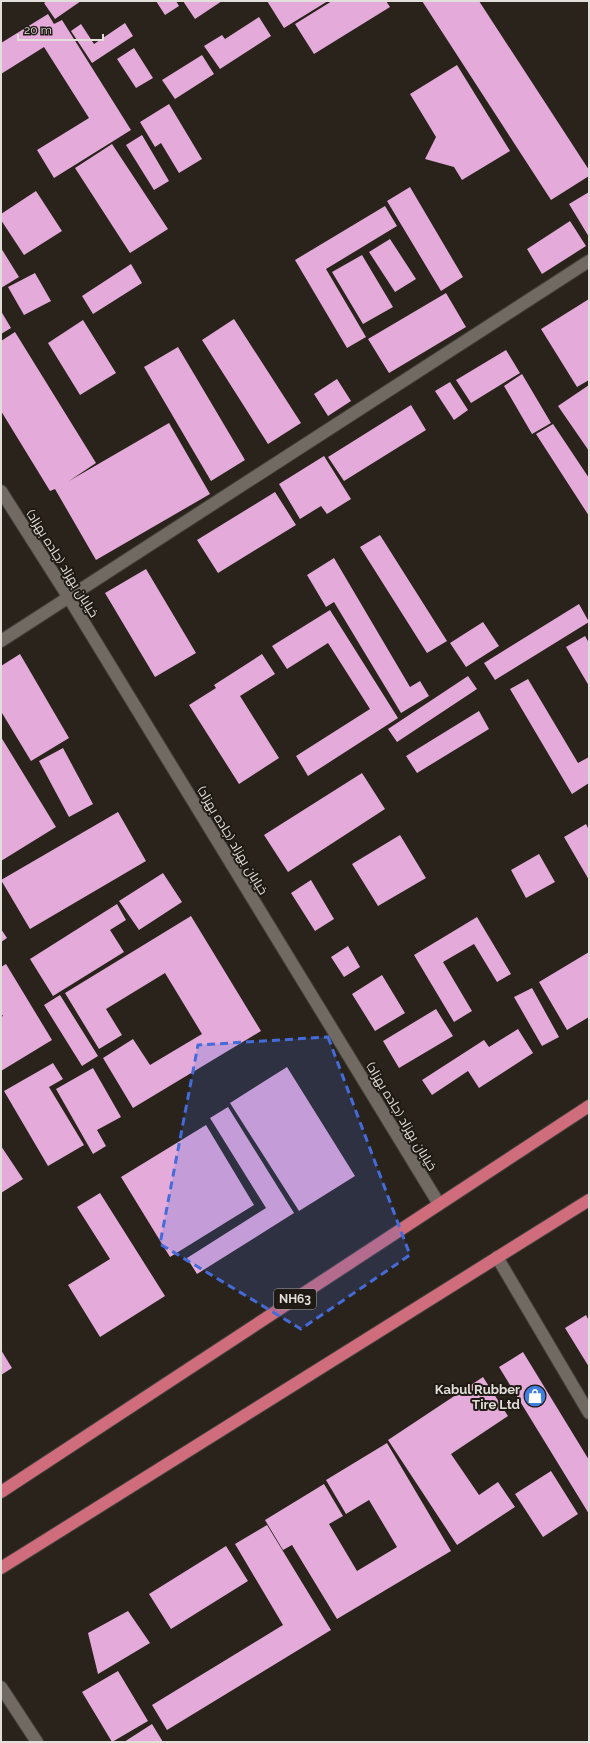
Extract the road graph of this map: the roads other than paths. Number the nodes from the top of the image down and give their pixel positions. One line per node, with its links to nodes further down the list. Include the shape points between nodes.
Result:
1 (589, 261): 3 (street)
2 (1, 491): 3 (street, خیابان بهزاد (جاده بهزاد))
3 (69, 598): 4 (street); 7 (street, خیابان بهزاد (جاده بهزاد))
4 (1, 641)
5 (589, 1106): 7 (highway, NH63)
6 (589, 1200): 8 (highway)
7 (439, 1204): 10 (highway, NH63)
8 (497, 1257): 9 (street); 11 (highway)
9 (589, 1414)
10 (1, 1492)
11 (1, 1568)
12 (1, 1687): 13 (street)
13 (37, 1742)

